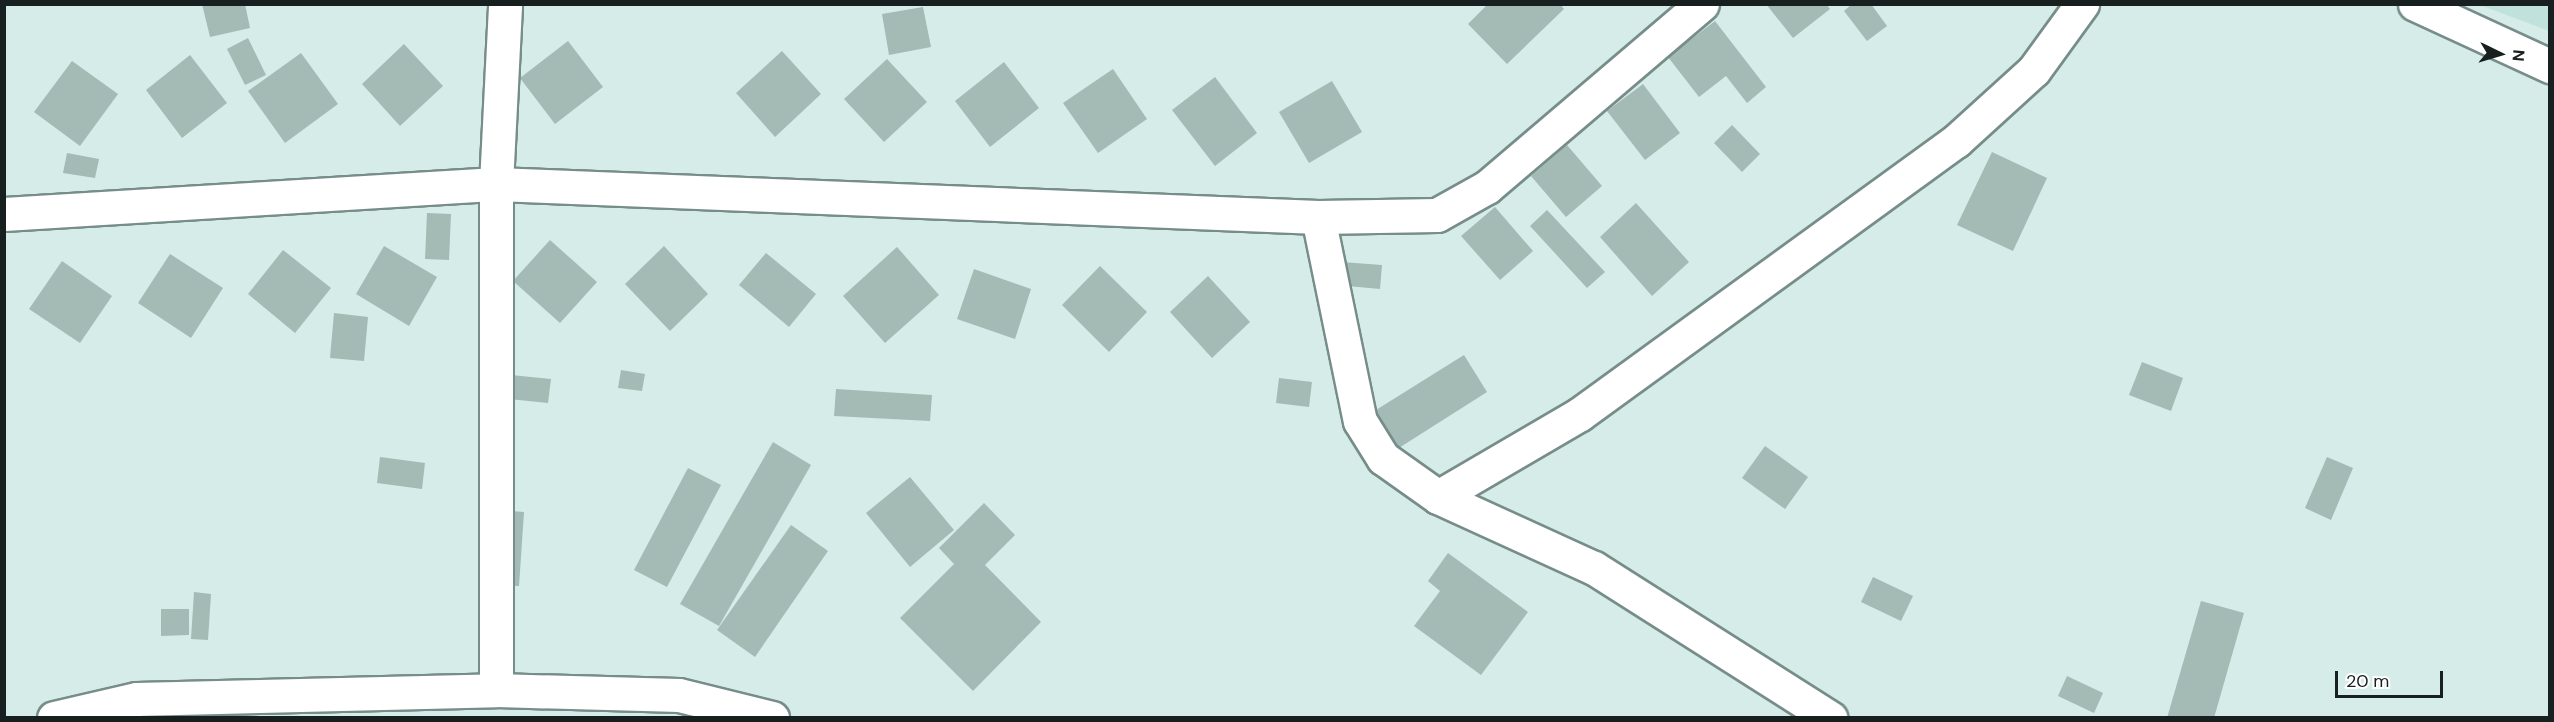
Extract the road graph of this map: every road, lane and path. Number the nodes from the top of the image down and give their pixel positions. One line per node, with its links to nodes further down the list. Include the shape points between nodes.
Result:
1 (505, 4): 6 (street)
2 (1702, 4): 8 (street, via 1487,187 1437,215)
3 (2082, 4): 9 (street, via 2034,70 1956,141 1580,414)
4 (2415, 4): 5 (street)
5 (2550, 66)
6 (496, 184): 7 (street); 8 (street); 10 (street)
7 (4, 214)
8 (1318, 217): 9 (street, via 1360,421 1383,458)
9 (1438, 497): 13 (street, via 1594,568)
10 (496, 690): 11 (street, via 136,699); 12 (street, via 679,695)
11 (54, 717)
12 (772, 717)
13 (1830, 717)

